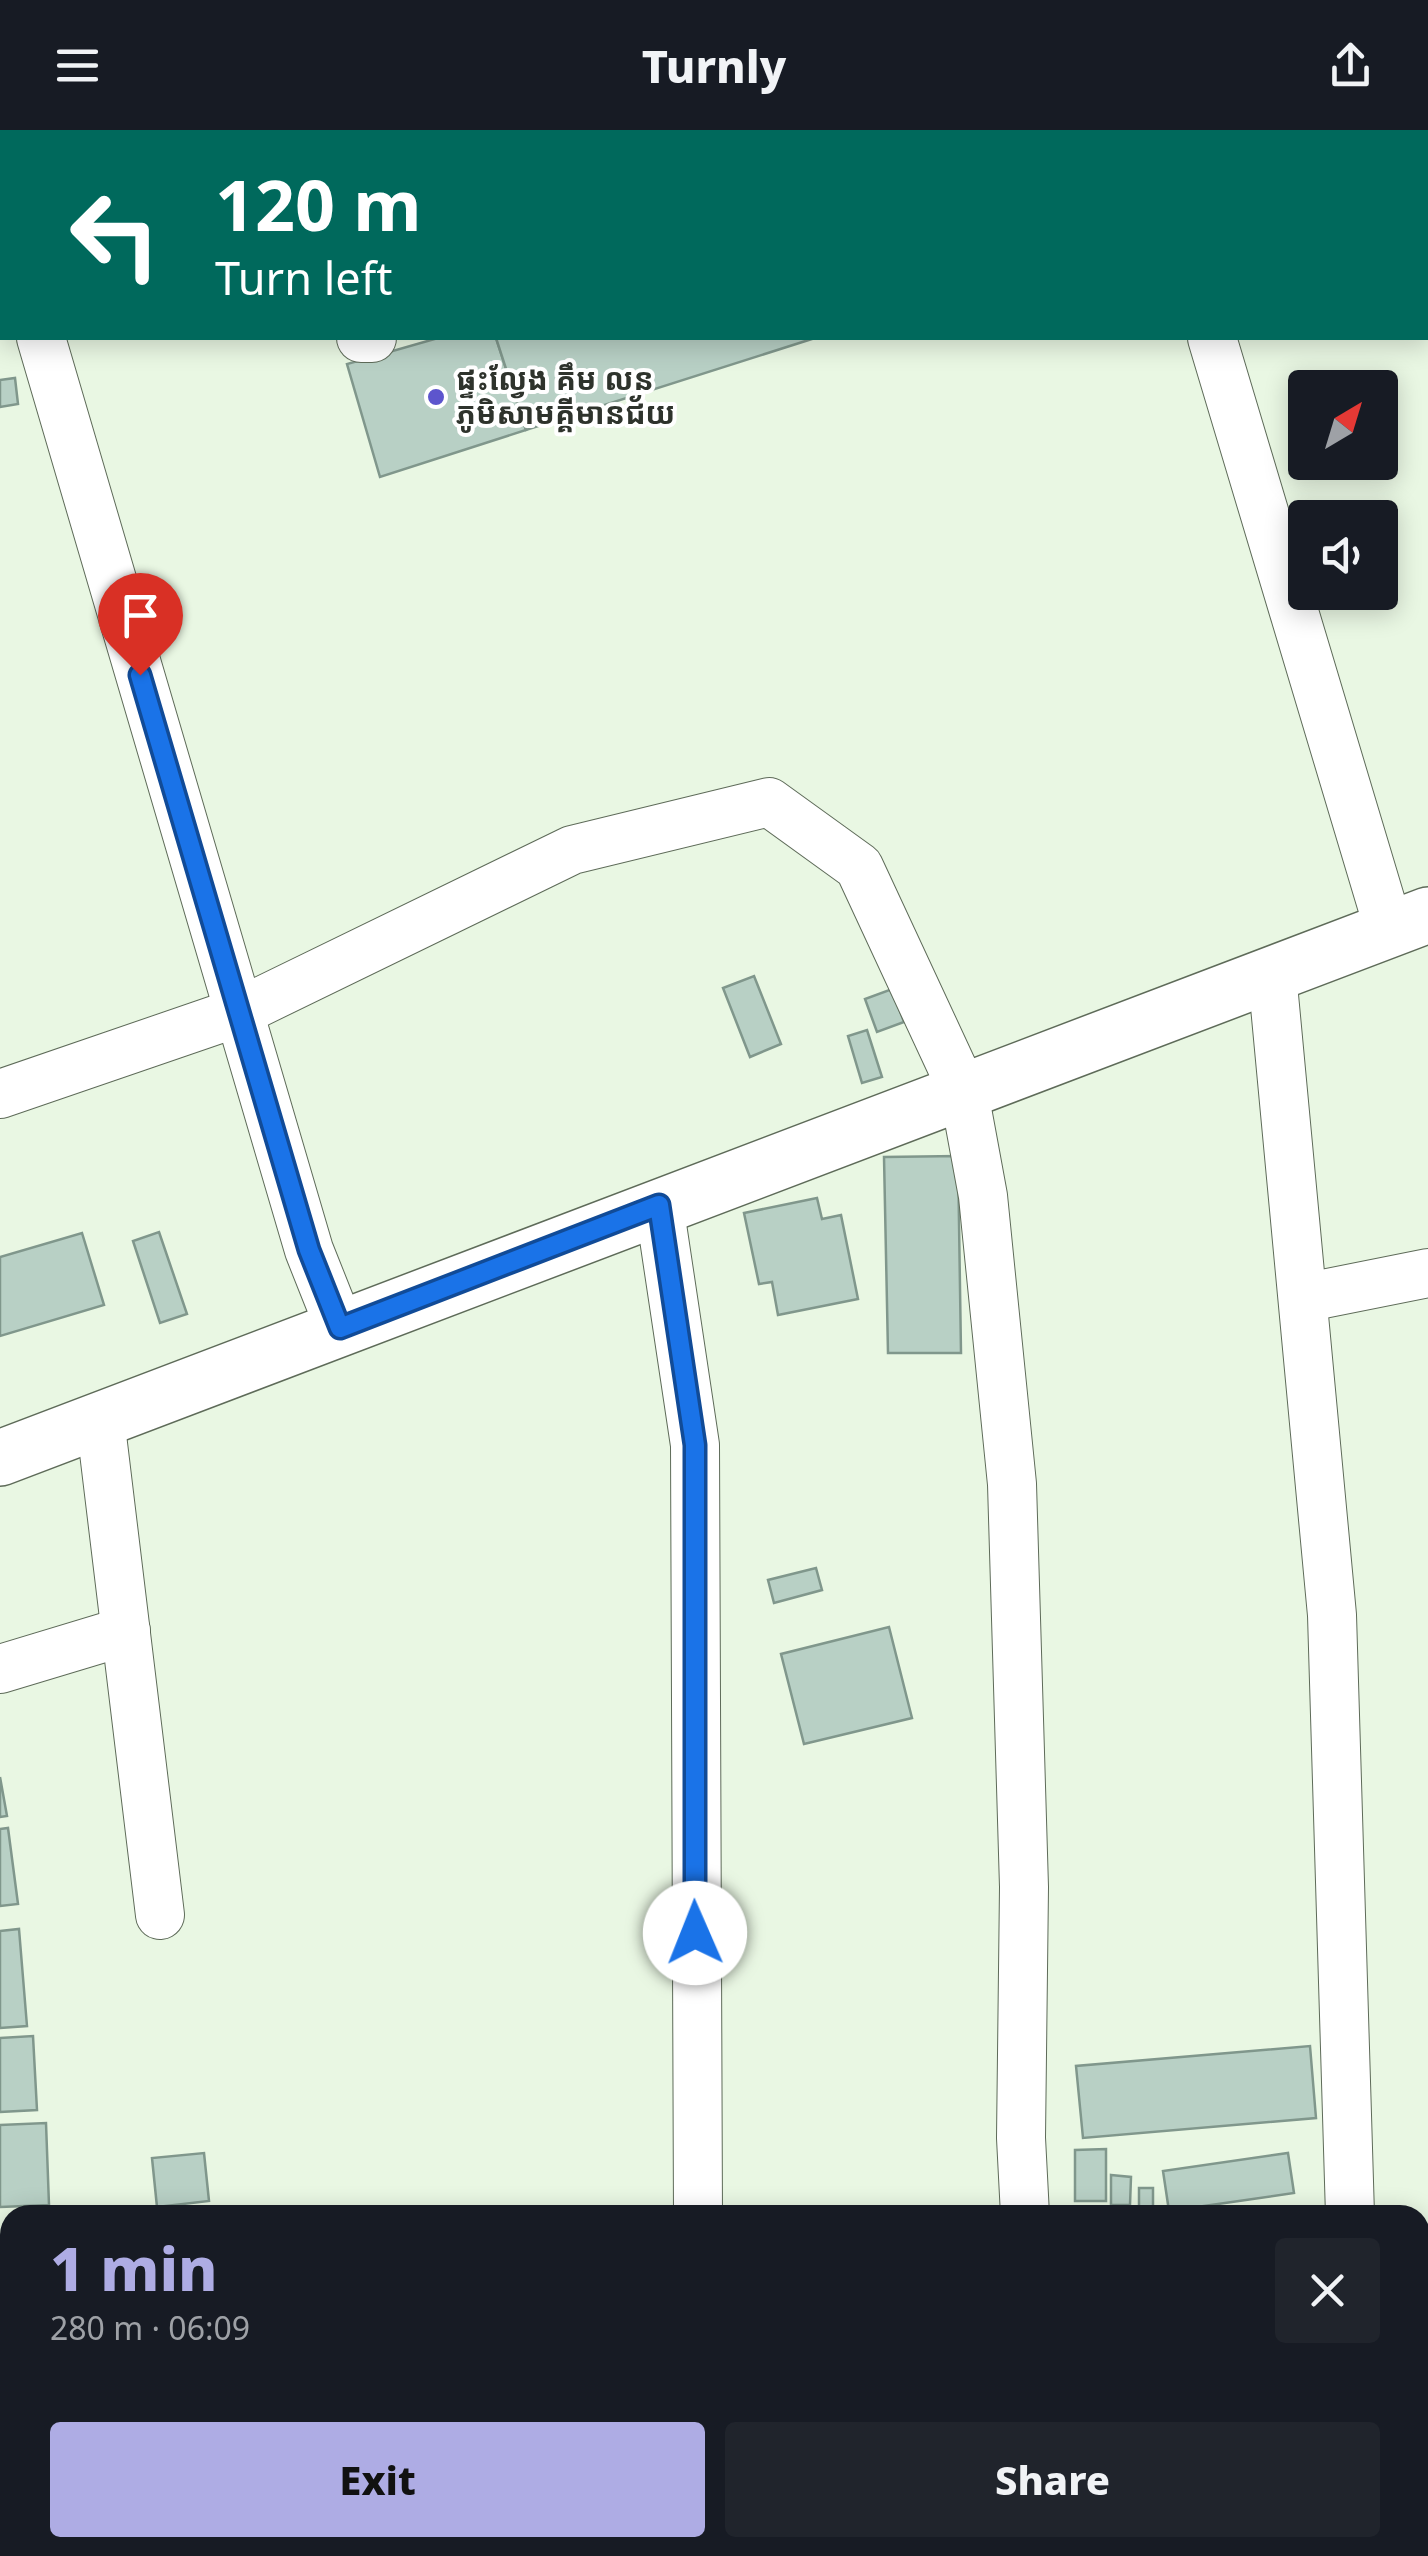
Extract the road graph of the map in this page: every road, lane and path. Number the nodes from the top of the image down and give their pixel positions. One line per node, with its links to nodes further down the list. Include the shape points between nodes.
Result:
1 (42, 340): 5 (street)
2 (1213, 340): 3 (street)
3 (1409, 922): 4 (street)
4 (1272, 974): 6 (street); 10 (street)
5 (239, 1012): 6 (street, via 572,850 769,802 859,867); 7 (street); 11 (street, via 309,1250)
6 (964, 1093): 8 (street); 18 (street, via 984,1196 1012,1484 1024,1887)
7 (0, 1094)
8 (659, 1205): 11 (street); 17 (street, via 695,1445)
9 (1428, 1274): 10 (street)
10 (1303, 1298): 19 (street, via 1332,1615)
11 (340, 1328): 12 (street)
12 (100, 1420): 13 (street); 14 (street)
13 (0, 1458)
14 (126, 1631): 15 (street); 16 (street)
15 (0, 1668)
16 (160, 1915)
17 (698, 2205)
18 (1024, 2205)
19 (1350, 2205)

